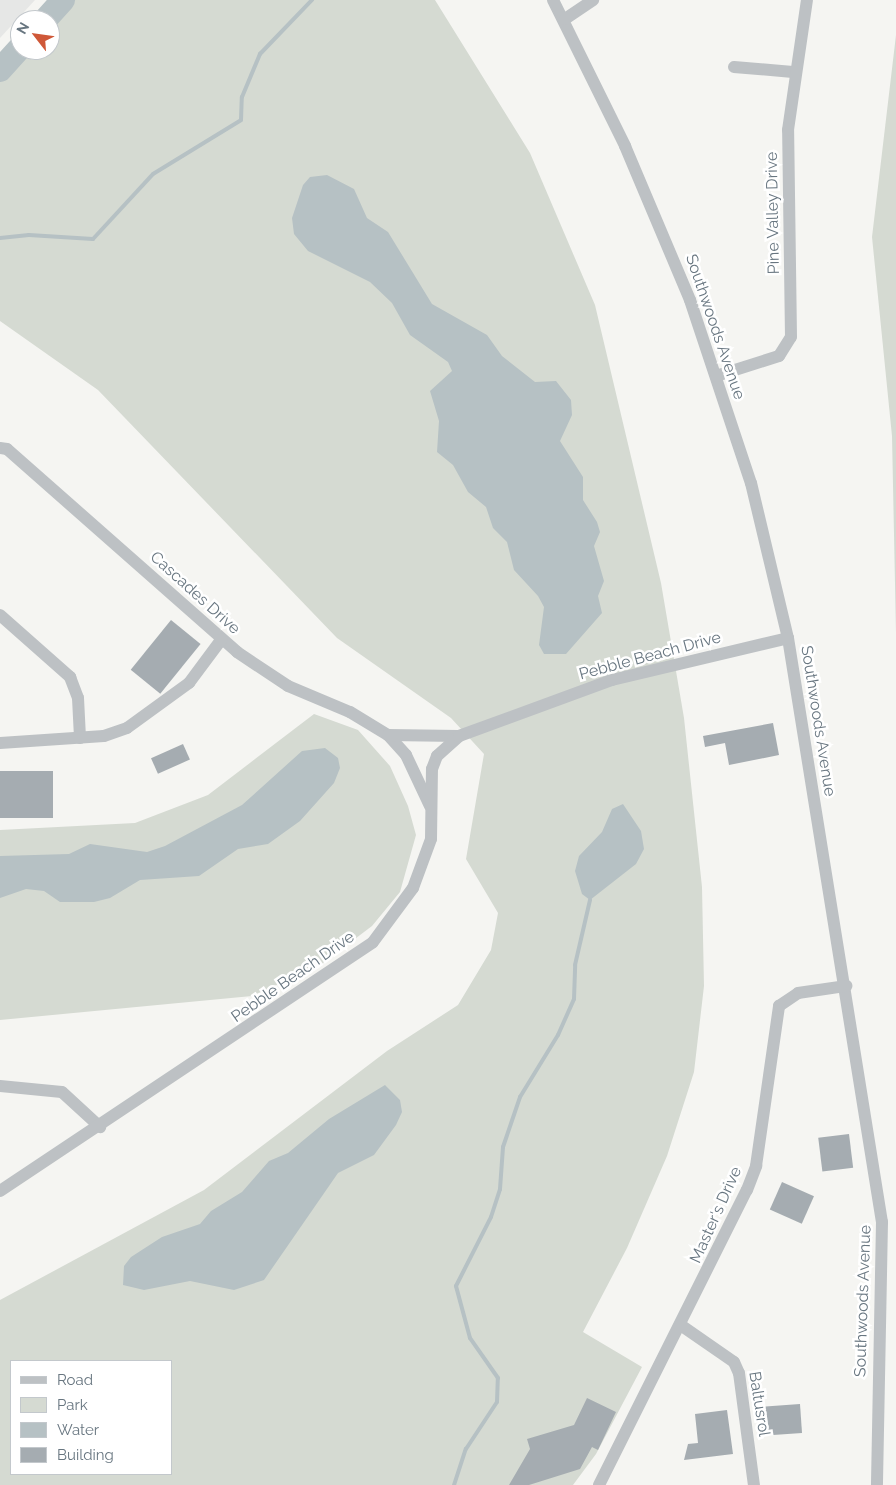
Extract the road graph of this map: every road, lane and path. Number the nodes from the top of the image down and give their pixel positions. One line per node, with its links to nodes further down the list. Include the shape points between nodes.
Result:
1 (554, 0): 4 (street, Southwoods Avenue)
2 (593, 0): 4 (street)
3 (806, 0): 6 (street, Pine Valley Drive)
4 (565, 19): 7 (street, Southwoods Avenue, via 589,81 664,232)
5 (734, 67): 6 (street)
6 (793, 72): 7 (street, Pine Valley Drive, via 787,184 791,337 779,356)
7 (716, 376): 10 (street, Southwoods Avenue, via 751,483)
8 (0, 448): 11 (street, Cascades Drive, via 7,449)
9 (0, 615): 14 (street, via 70,677 78,698)
10 (788, 638): 13 (street, Pebble Beach Drive, via 612,680); 17 (street, Southwoods Avenue)
11 (220, 640): 12 (street, Cascades Drive, via 288,686 350,712); 14 (street, via 189,683 149,717 104,736)
12 (388, 735): 13 (street); 16 (street, via 406,755)
13 (459, 736): 16 (street, Pebble Beach Drive, via 437,756 432,769)
14 (80, 738): 15 (street)
15 (0, 743)
16 (433, 812): 19 (street, Pebble Beach Drive, via 431,839 413,888 372,942)
17 (846, 986): 21 (street, Master's Drive, via 798,993 779,1006 756,1166); 24 (street, Southwoods Avenue, via 882,1222)
18 (0, 1086): 19 (street, via 62,1092)
19 (100, 1127): 20 (street, Pebble Beach Drive)
20 (0, 1191)
21 (682, 1326): 22 (street, Master's Drive); 23 (street, Baltusrol, via 734,1362 742,1385)
22 (599, 1485)
23 (754, 1485)
24 (878, 1485)

